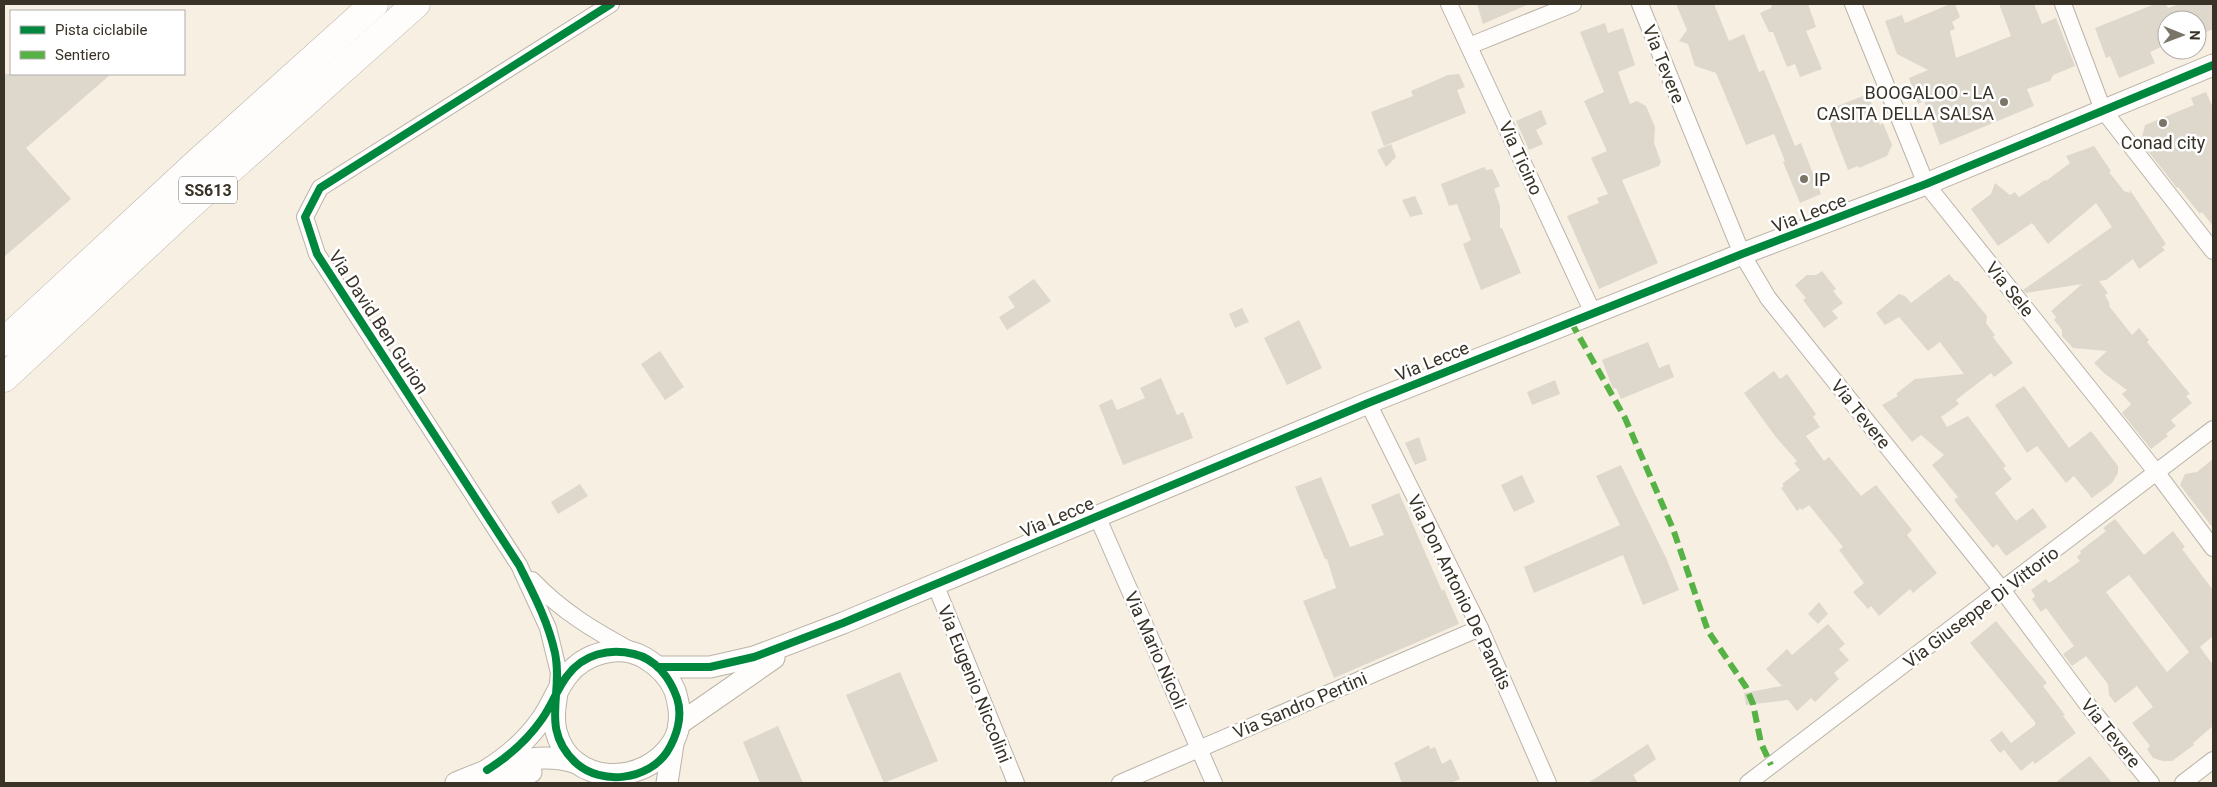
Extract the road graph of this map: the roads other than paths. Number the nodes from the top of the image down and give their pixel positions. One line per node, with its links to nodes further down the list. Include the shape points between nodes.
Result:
1 (374, 4): 16 (highway, SS613)
2 (416, 4): 17 (highway, SS613)
3 (611, 4): 23 (street, Via David Ben Gurion, via 320,188 305,217 317,254)
4 (1449, 4): 9 (street, Via Ticino)
5 (1573, 4): 9 (street)
6 (1640, 4): 14 (street, Via Tevere)
7 (1853, 4): 12 (street, Via Sele)
8 (2064, 4): 11 (street)
9 (1469, 46): 15 (street, Via Ticino)
10 (2213, 65): 11 (street, Via Lecce)
11 (2103, 110): 12 (street, Via Lecce); 13 (street)
12 (1926, 184): 14 (street, Via Lecce); 20 (street, Via Sele)
13 (2213, 251)
14 (1742, 254): 15 (street, Via Lecce); 25 (street, Via Tevere, via 1768,298)
15 (1593, 313): 18 (street, Via Lecce)
16 (4, 342)
17 (4, 378)
18 (1368, 403): 21 (street, Via Lecce); 27 (street, Via Don Antonio De Pandis)
19 (2213, 430): 20 (street, Via Giuseppe Di Vittorio)
20 (2157, 473): 22 (street, Via Sele); 25 (street, Via Giuseppe Di Vittorio)
21 (1097, 516): 24 (street, Via Lecce); 32 (street, Via Mario Nicoli)
22 (2213, 548)
23 (519, 565): 28 (street, Via David Ben Gurion, via 561,608); 30 (street, Via David Ben Gurion, via 548,628 558,673)
24 (935, 584): 26 (street, Via Lecce); 38 (street, Via Eugenio Niccolini)
25 (2002, 591): 42 (street, Via Giuseppe Di Vittorio); 43 (street, Via Tevere)
26 (843, 623): 29 (street, Via Lecce, via 732,663 684,668); 31 (street, Via Lecce, via 754,670)
27 (1480, 628): 32 (street, Via Sandro Pertini); 41 (street, Via Don Antonio De Pandis)
28 (640, 655): 29 (street); 30 (street, via 620,651 600,653 582,661 567,675)
29 (658, 666): 31 (street, via 672,683 679,703)
30 (557, 693): 34 (street, via 554,712 556,732 564,749); 35 (street, via 542,719)
31 (676, 732): 34 (street, via 664,756 642,772 615,778); 37 (street)
32 (1199, 749): 39 (street, Via Sandro Pertini); 40 (street, Via Mario Nicoli)
33 (2213, 760): 44 (street)
34 (592, 773): 35 (street, via 552,758 534,758)
35 (493, 777): 36 (street)
36 (456, 783)
37 (667, 783)
38 (1016, 783)
39 (1120, 783)
40 (1214, 783)
41 (1548, 783)
42 (1748, 783)
43 (2151, 783)
44 (2183, 783)

